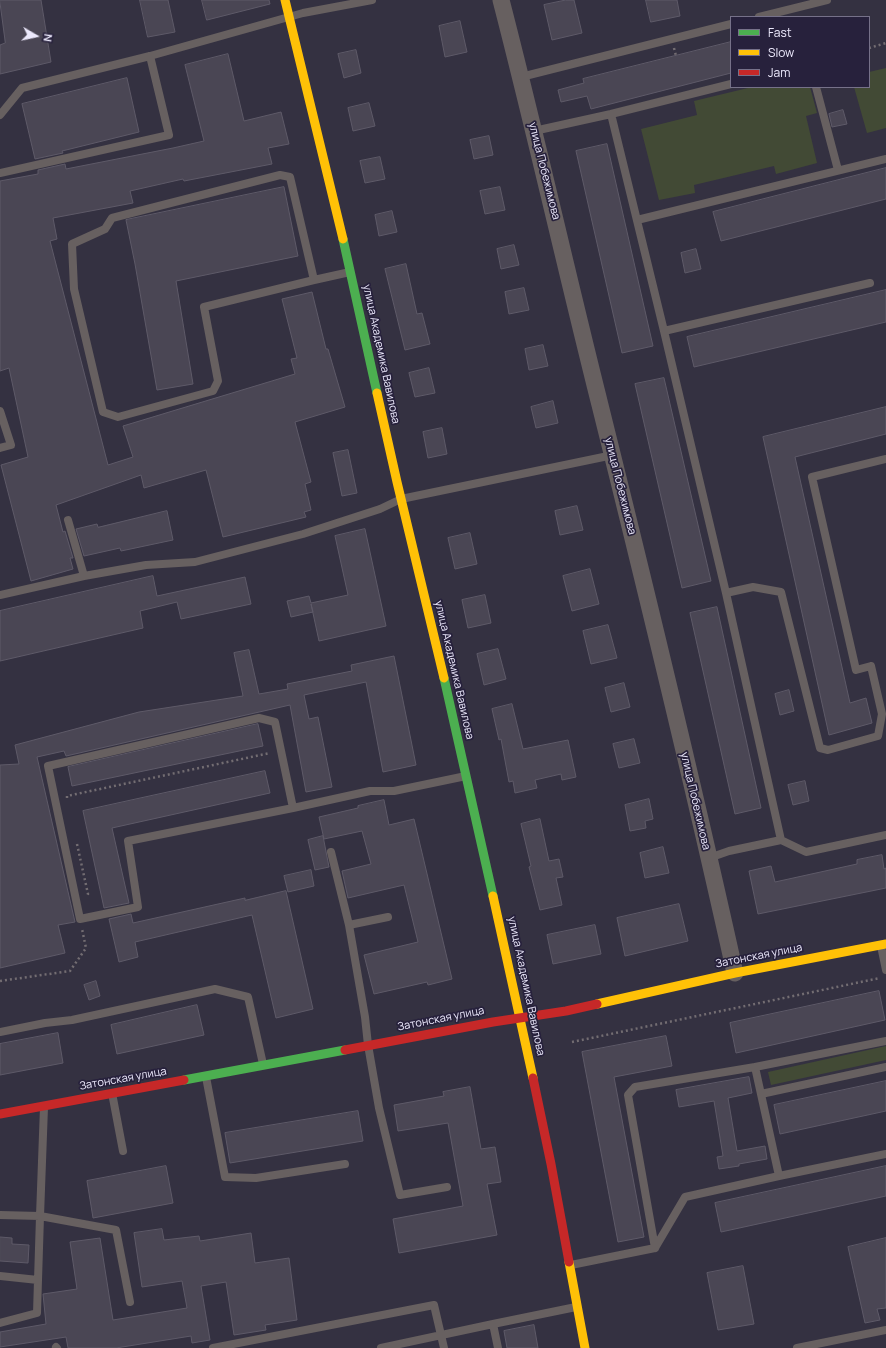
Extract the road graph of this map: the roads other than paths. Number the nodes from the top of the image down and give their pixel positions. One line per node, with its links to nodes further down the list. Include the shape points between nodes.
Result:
1 (285, 0): 5 (street, улица Академика Вавилова)
2 (372, 0): 5 (lane)
3 (501, 0): 9 (street, улица Побежимова)
4 (827, 0): 6 (lane)
5 (289, 16): 8 (lane); 19 (street, улица Академика Вавилова)
6 (763, 16)
7 (730, 24): 9 (lane)
8 (150, 56): 13 (lane, via 22,88); 17 (lane, via 169,135)
9 (521, 77): 14 (street, улица Побежимова)
10 (730, 84): 12 (lane)
11 (816, 88): 16 (lane)
12 (611, 114): 14 (lane); 18 (lane)
13 (0, 115)
14 (534, 131): 25 (street, улица Побежимова)
15 (886, 159): 16 (lane)
16 (838, 170): 18 (lane)
17 (0, 173)
18 (637, 220): 22 (lane)
19 (351, 272): 20 (lane); 27 (street, улица Академика Вавилова)
20 (314, 280): 20 (lane, via 204,307 218,381 213,391 118,418 103,412 74,289 72,244 105,230 112,218 280,175 290,177)
21 (870, 283): 22 (lane)
22 (664, 331): 30 (lane)
23 (0, 411): 24 (lane, via 11,444)
24 (0, 448)
25 (613, 455): 27 (lane); 38 (street, улица Побежимова)
26 (886, 459): 32 (lane, via 812,477 856,670 871,666)
27 (402, 499): 29 (lane, via 380,509 303,534 195,562 146,565); 33 (street, улица Академика Вавилова)
28 (68, 520): 29 (lane)
29 (84, 576): 31 (lane)
30 (726, 593): 32 (lane, via 753,587 781,592 820,748 828,750 878,736); 36 (lane)
31 (0, 595)
32 (884, 713)
33 (467, 776): 34 (lane, via 394,791 370,791); 44 (street, улица Академика Вавилова)
34 (292, 808): 34 (lane, via 275,722 260,718 48,766 80,919 138,907 128,841)
35 (886, 835): 36 (lane, via 806,852)
36 (781, 840): 38 (lane)
37 (331, 852): 40 (lane)
38 (709, 858): 43 (street, улица Побежимова)
39 (388, 917): 40 (lane)
40 (349, 925): 47 (lane, via 366,1017)
41 (883, 944): 42 (lane); 43 (street, Затонская улица)
42 (886, 970)
43 (735, 973): 44 (street, Затонская улица, via 566,1011)
44 (521, 1018): 47 (street, Затонская улица); 64 (street, улица Академика Вавилова)
45 (0, 1032): 48 (lane, via 72,1020 215,989 248,998)
46 (886, 1041): 49 (lane)
47 (368, 1045): 48 (street, Затонская улица); 60 (lane, via 379,1108 400,1195)
48 (263, 1065): 51 (street, Затонская улица)
49 (756, 1067): 53 (lane); 63 (lane, via 635,1087 628,1095)
50 (886, 1067): 53 (lane)
51 (206, 1076): 52 (street, Затонская улица); 58 (lane, via 225,1178 256,1178)
52 (112, 1092): 54 (street, Затонская улица); 56 (lane)
53 (761, 1094): 59 (lane)
54 (44, 1105): 55 (street, Затонская улица); 62 (lane)
55 (0, 1114)
56 (123, 1151)
57 (886, 1154): 59 (lane)
58 (345, 1164)
59 (780, 1176): 63 (lane, via 685,1197)
60 (448, 1187)
61 (0, 1215): 62 (lane)
62 (40, 1216): 66 (lane); 67 (lane, via 116,1230)
63 (655, 1248): 64 (lane)
64 (569, 1265): 68 (street, улица Академика Вавилова)
65 (0, 1276): 66 (lane)
66 (38, 1280): 69 (lane, via 37,1313)
67 (130, 1302)
68 (577, 1307): 70 (lane); 77 (street, улица Академика Вавилова)
69 (0, 1323)
70 (493, 1324): 72 (lane); 76 (lane)
71 (886, 1330): 78 (lane)
72 (442, 1335): 73 (lane, via 434,1305); 74 (lane); 75 (lane)
73 (213, 1348)
74 (380, 1348)
75 (444, 1348)
76 (498, 1348)
77 (585, 1348)
78 (797, 1348)

